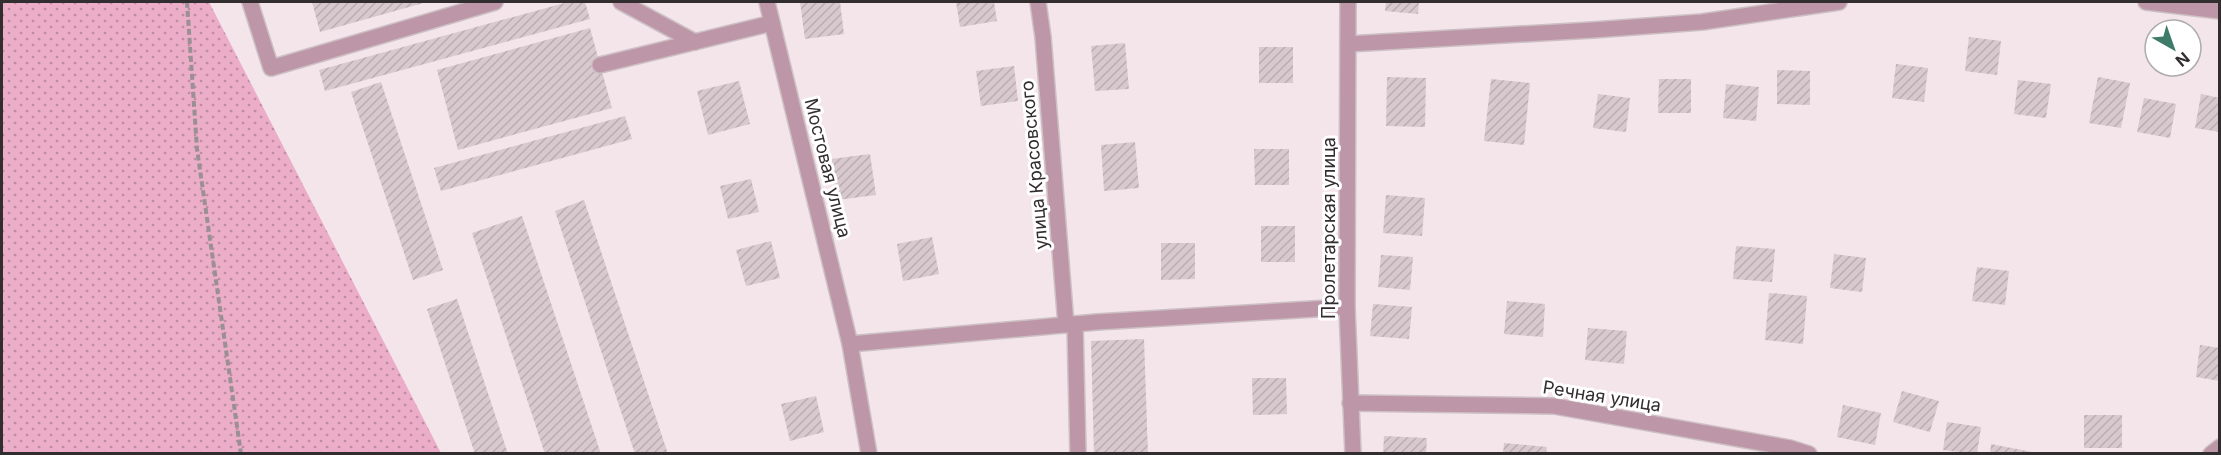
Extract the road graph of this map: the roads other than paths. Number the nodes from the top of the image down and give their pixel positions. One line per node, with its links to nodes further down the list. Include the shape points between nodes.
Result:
1 (250, 2): 2 (street, via 271,68)
2 (495, 2)
3 (621, 2): 11 (street)
4 (767, 2): 10 (street, Мостовая улица)
5 (1038, 2): 15 (street, улица Красовского)
6 (1348, 2): 12 (street, Пролетарская улица)
7 (1839, 2): 12 (street, via 1702,22)
8 (2146, 2): 9 (street)
9 (2220, 11)
10 (772, 23): 11 (street); 16 (street, Мостовая улица)
11 (695, 42): 13 (street)
12 (1348, 44): 14 (street, Пролетарская улица)
13 (600, 65)
14 (1347, 307): 15 (street); 17 (street, Пролетарская улица)
15 (1071, 325): 16 (street); 20 (street, улица Красовского)
16 (850, 344): 19 (street, Мостовая улица)
17 (1350, 403): 21 (street, Пролетарская улица); 22 (street, Речная улица, via 1554,406)
18 (2220, 447): 23 (street)
19 (869, 453)
20 (1078, 453)
21 (1353, 453)
22 (1809, 453)
23 (2211, 453)

